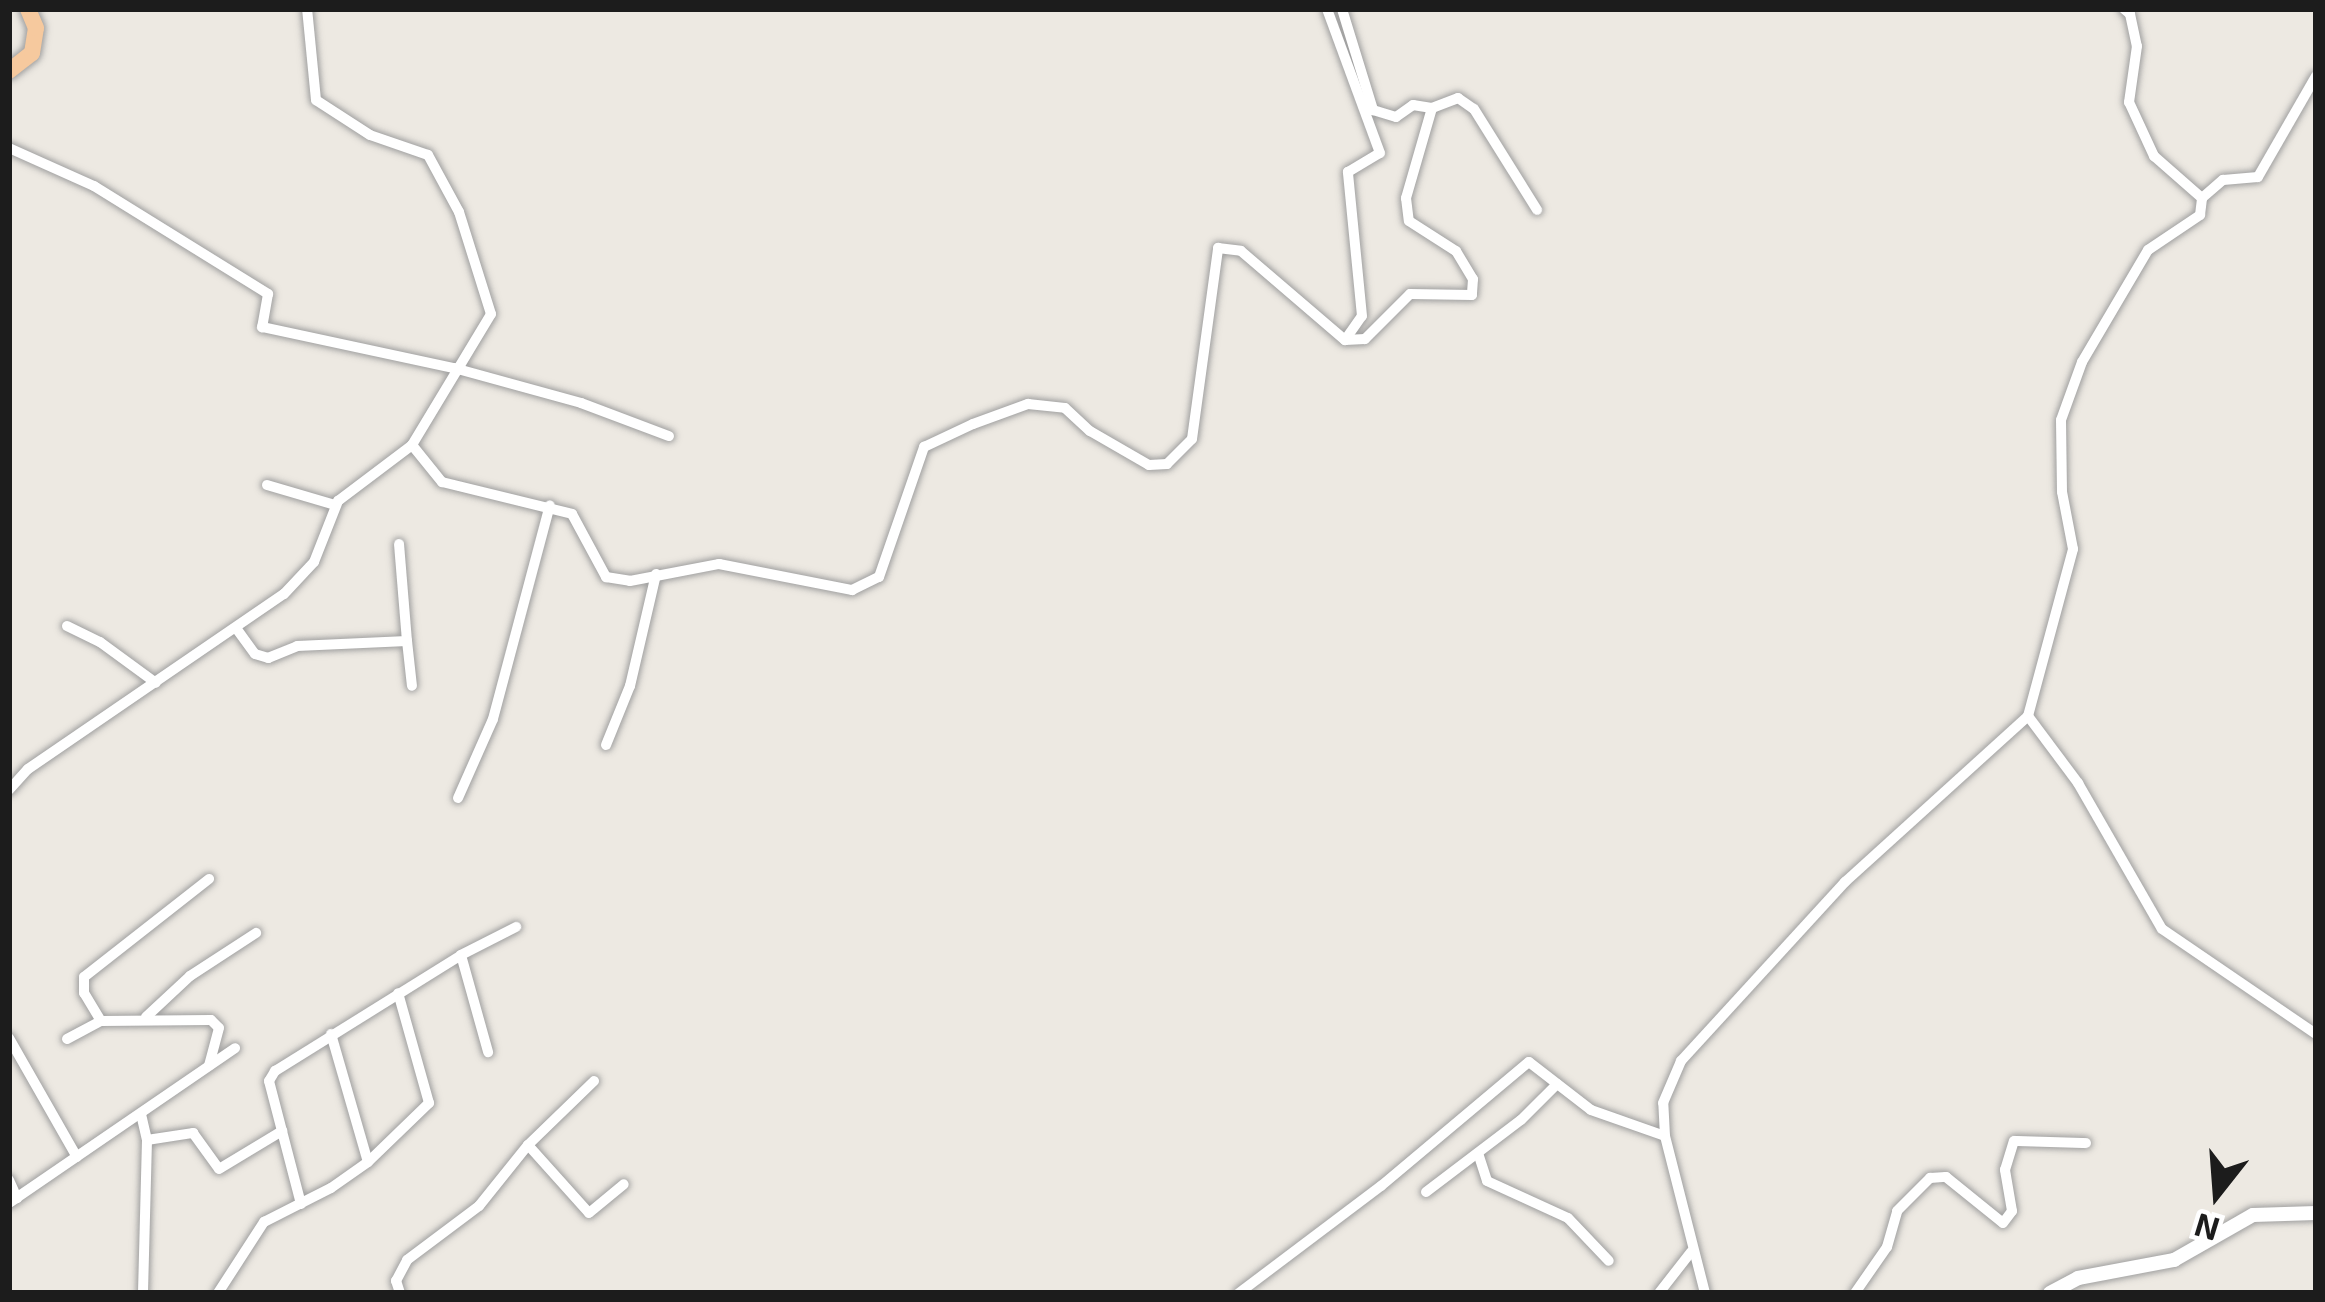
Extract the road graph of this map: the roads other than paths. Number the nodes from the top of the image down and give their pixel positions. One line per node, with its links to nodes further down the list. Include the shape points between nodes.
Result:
1 (28, 9): 6 (main road, via 36,28 32,52)
2 (307, 9): 13 (street, via 316,100 364,132 428,155 459,212 491,314)
3 (1327, 9): 12 (street, via 1380,153 1348,172 1362,316)
4 (1342, 9): 8 (street, via 1372,110 1396,117 1413,105)
5 (2124, 9): 10 (street, via 2137,46 2129,102 2154,156)
6 (9, 71)
7 (2316, 76): 10 (street, via 2258,177 2223,181)
8 (1432, 108): 11 (street, via 1458,98 1474,109); 12 (street, via 1406,198 1409,221 1456,251 1473,279 1472,296 1410,295 1365,340)
9 (9, 148): 13 (street, via 94,186 268,294 262,327)
10 (2202, 197): 26 (street, via 2200,215 2148,250 2111,305 2068,402 2062,492 2073,549)
11 (1537, 210)
12 (1346, 340): 20 (street, via 1241,251 1218,248 1192,439 1167,464 1149,465 1065,408 1028,404 924,447 879,577 853,590 719,564)
13 (454, 368): 14 (street); 15 (street)
14 (669, 436)
15 (412, 445): 17 (street); 18 (street, via 442,482)
16 (267, 485): 17 (street)
17 (335, 505): 22 (street, via 314,562)
18 (550, 505): 20 (street, via 572,514 606,578); 29 (street, via 499,698)
19 (399, 544): 23 (street)
20 (656, 574): 27 (street, via 630,686)
21 (67, 626): 24 (street)
22 (236, 628): 23 (street, via 268,658 297,646); 24 (street)
23 (407, 641): 25 (street)
24 (157, 683): 28 (street)
25 (412, 686)
26 (2028, 716): 38 (street, via 2078,783 2162,929); 48 (street, via 1845,882 1736,995 1681,1061 1663,1103)
27 (606, 746)
28 (9, 790)
29 (458, 798)
30 (209, 878): 36 (street, via 84,977)
31 (516, 927): 33 (street)
32 (256, 933): 35 (street, via 190,976)
33 (461, 955): 34 (street); 42 (street)
34 (398, 993): 37 (street); 54 (street, via 429,1103)
35 (146, 1018): 36 (street); 43 (street, via 218,1024)
36 (101, 1021): 40 (street)
37 (331, 1034): 47 (street, via 269,1081); 54 (street)
38 (2316, 1034)
39 (9, 1038): 53 (street)
40 (67, 1039)
41 (235, 1048): 43 (street)
42 (488, 1052)
43 (208, 1066): 46 (street)
44 (594, 1081): 51 (street)
45 (1557, 1084): 48 (street, via 1591,1110); 52 (street); 68 (street, via 1529,1062)
46 (140, 1114): 49 (street); 53 (street)
47 (282, 1131): 49 (street, via 219,1169 194,1133); 61 (street)
48 (1665, 1136): 63 (street)
49 (147, 1140): 65 (street)
50 (2086, 1143): 71 (street, via 2014,1141 2005,1170 2012,1211 2003,1222 1946,1177 1930,1178 1897,1211 1887,1247)
51 (528, 1145): 58 (street, via 589,1213); 67 (street, via 479,1206 407,1260 396,1281)
52 (1478, 1153): 55 (street); 57 (street)
53 (77, 1157): 60 (street)
54 (368, 1162): 61 (street)
55 (1457, 1167): 57 (street); 59 (street)
56 (9, 1180): 60 (street)
57 (1487, 1181): 64 (street, via 1568,1218)
58 (624, 1184)
59 (1426, 1192)
60 (13, 1200)
61 (301, 1204): 66 (street, via 264,1222)
62 (2316, 1213): 72 (street, via 2252,1215 2174,1260 2078,1278)
63 (1691, 1252): 69 (street); 70 (street)
64 (1609, 1261)
65 (143, 1293)
66 (218, 1293)
67 (400, 1293)
68 (1239, 1293)
69 (1659, 1293)
70 (1705, 1293)
71 (1855, 1293)
72 (2050, 1293)

